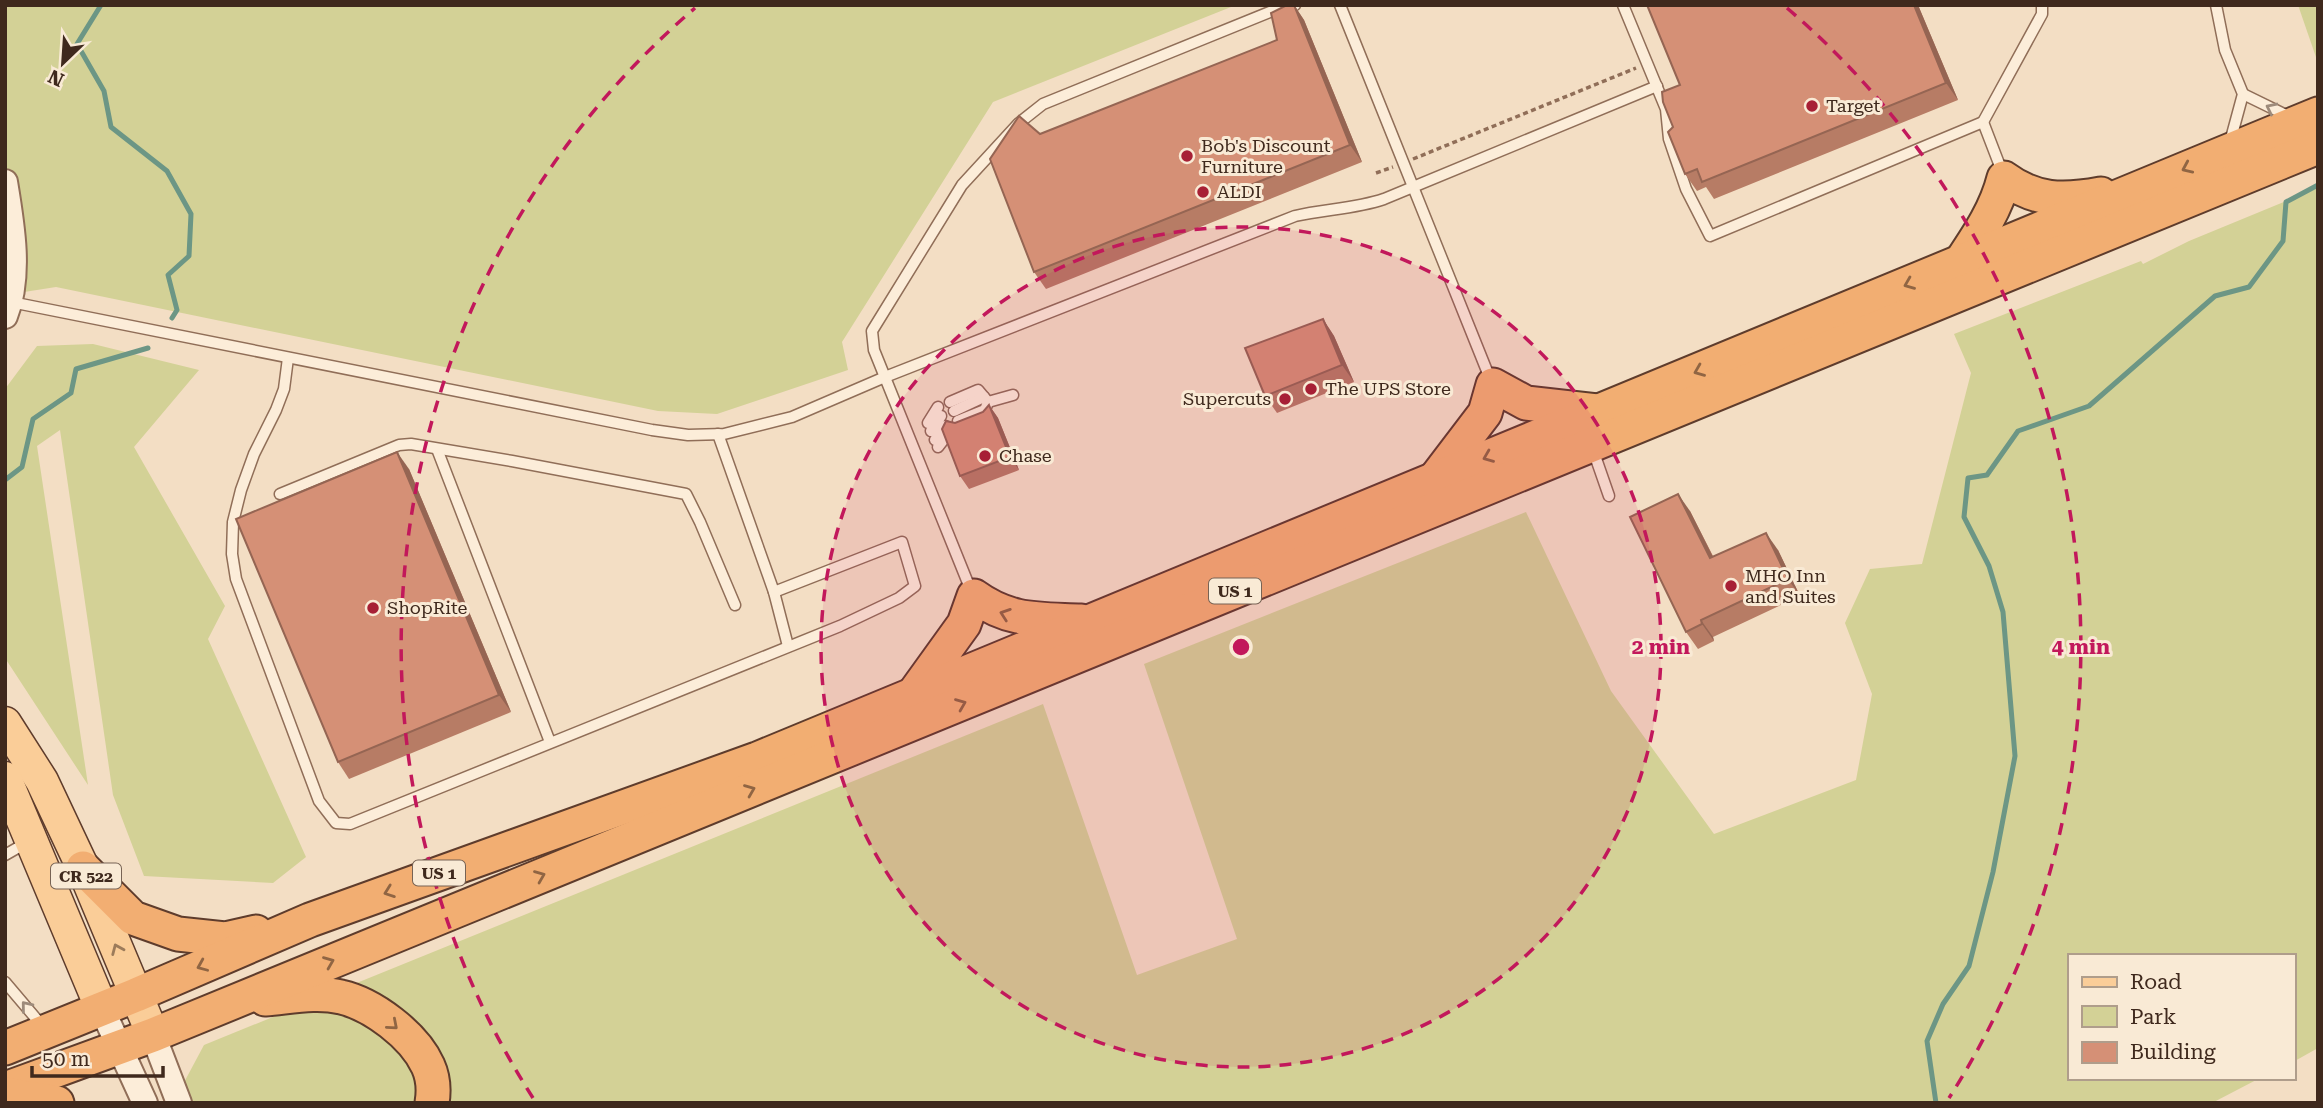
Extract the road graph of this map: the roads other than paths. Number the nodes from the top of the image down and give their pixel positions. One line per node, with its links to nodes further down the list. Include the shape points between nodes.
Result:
1 (1295, 5): 18 (lane, via 1043,104 1019,122 962,184 872,331)
2 (1340, 5): 13 (lane)
3 (1623, 5): 6 (lane)
4 (2042, 5): 8 (lane, via 2042,14)
5 (2216, 5): 7 (lane, via 2225,50)
6 (1657, 86): 8 (lane, via 1677,165 1710,236); 13 (lane)
7 (2244, 94): 9 (lane, one-way to 7); 10 (lane)
8 (1983, 122): 11 (lane)
9 (2311, 127): 10 (highway, US 1); 25 (highway, US 1)
10 (2228, 150): 14 (highway, US 1, one-way to 14)
11 (2004, 178): 14 (highway, via 2039,197 2078,198); 15 (highway, via 1999,198)
12 (5, 182): 16 (street, via 13,265)
13 (1413, 185): 18 (lane, via 1366,205 1295,216); 19 (lane)
14 (2144, 187): 15 (highway, US 1)
15 (1960, 263): 22 (highway, US 1, one-way to 22)
16 (8, 309): 17 (lane)
17 (288, 358): 23 (lane, via 652,430); 37 (lane, via 284,389 241,490 232,554 236,579 319,801 336,823 350,824)
18 (885, 377): 23 (lane, via 792,417); 31 (lane)
19 (1493, 385): 22 (highway, via 1526,403); 27 (highway, via 1485,413)
20 (1013, 395): 21 (lane)
21 (985, 403): 21 (lane, via 978,390 956,416)
22 (1600, 411): 27 (highway, US 1, one-way to 27)
23 (718, 434): 30 (lane)
24 (933, 435): 24 (lane, via 943,421)
25 (1591, 445): 29 (lane); 44 (highway, US 1, one-way to 25)
26 (438, 449): 28 (lane, via 399,444); 32 (lane, via 686,494); 37 (lane)
27 (1434, 480): 33 (highway, US 1)
28 (281, 494)
29 (1609, 496)
30 (774, 592): 34 (lane); 34 (lane, via 902,542 915,586 899,598)
31 (974, 596): 33 (highway, one-way to 31, via 1016,618); 35 (highway, via 964,624)
32 (735, 606)
33 (1090, 621): 35 (highway, US 1)
34 (788, 646): 37 (lane)
35 (913, 695): 41 (highway, US 1, one-way to 41, via 757,759)
36 (5, 723): 40 (main road, CR 522, via 42,781)
37 (550, 742)
38 (5, 778): 39 (main road, CR 522)
39 (18, 847): 45 (main road, CR 522)
40 (83, 868): 41 (highway, via 133,918 178,933 225,939); 43 (main road, CR 522, one-way to 40)
41 (310, 920): 43 (highway, US 1, one-way to 43)
42 (5, 982): 46 (lane, one-way to 42)
43 (136, 995): 45 (highway, US 1); 47 (main road, CR 522)
44 (235, 1001): 47 (highway, US 1); 54 (highway, one-way to 54, via 316,995 362,1004 416,1049 428,1066)
45 (101, 1007): 46 (highway, US 1); 48 (street, CR 522)
46 (46, 1031): 49 (highway, US 1)
47 (153, 1035): 48 (highway, US 1); 53 (street, CR 522)
48 (121, 1047): 50 (highway, US 1); 52 (street, CR 522)
49 (5, 1048)
50 (5, 1091): 51 (highway)
51 (57, 1103)
52 (145, 1103)
53 (179, 1103)
54 (432, 1103)

